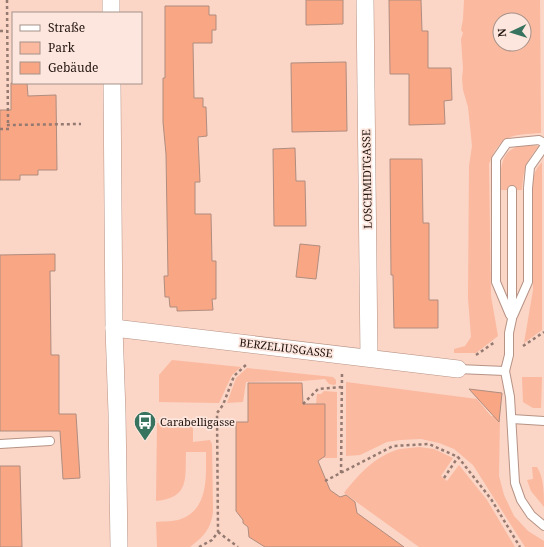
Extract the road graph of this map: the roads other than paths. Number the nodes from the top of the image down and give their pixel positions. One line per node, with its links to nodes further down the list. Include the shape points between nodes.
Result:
1 (111, 0): 3 (street)
2 (365, 0): 10 (street, LOSCHMIDTGASSE)
3 (111, 12)
4 (112, 84): 9 (street)
5 (544, 143): 8 (lane, via 539,140 507,143 496,160 496,282)
6 (544, 147): 8 (lane, via 530,167 528,282)
7 (512, 190): 8 (lane)
8 (512, 319): 12 (lane)
9 (114, 328): 10 (street, BERZELIUSGASSE); 18 (street)
10 (369, 358): 11 (street, BERZELIUSGASSE)
11 (458, 369): 12 (lane)
12 (505, 371): 13 (lane)
13 (512, 419): 14 (lane); 17 (lane, via 515,482 521,500 531,515)
14 (544, 421)
15 (50, 441): 16 (lane)
16 (0, 444)
17 (544, 526)
18 (120, 547)

